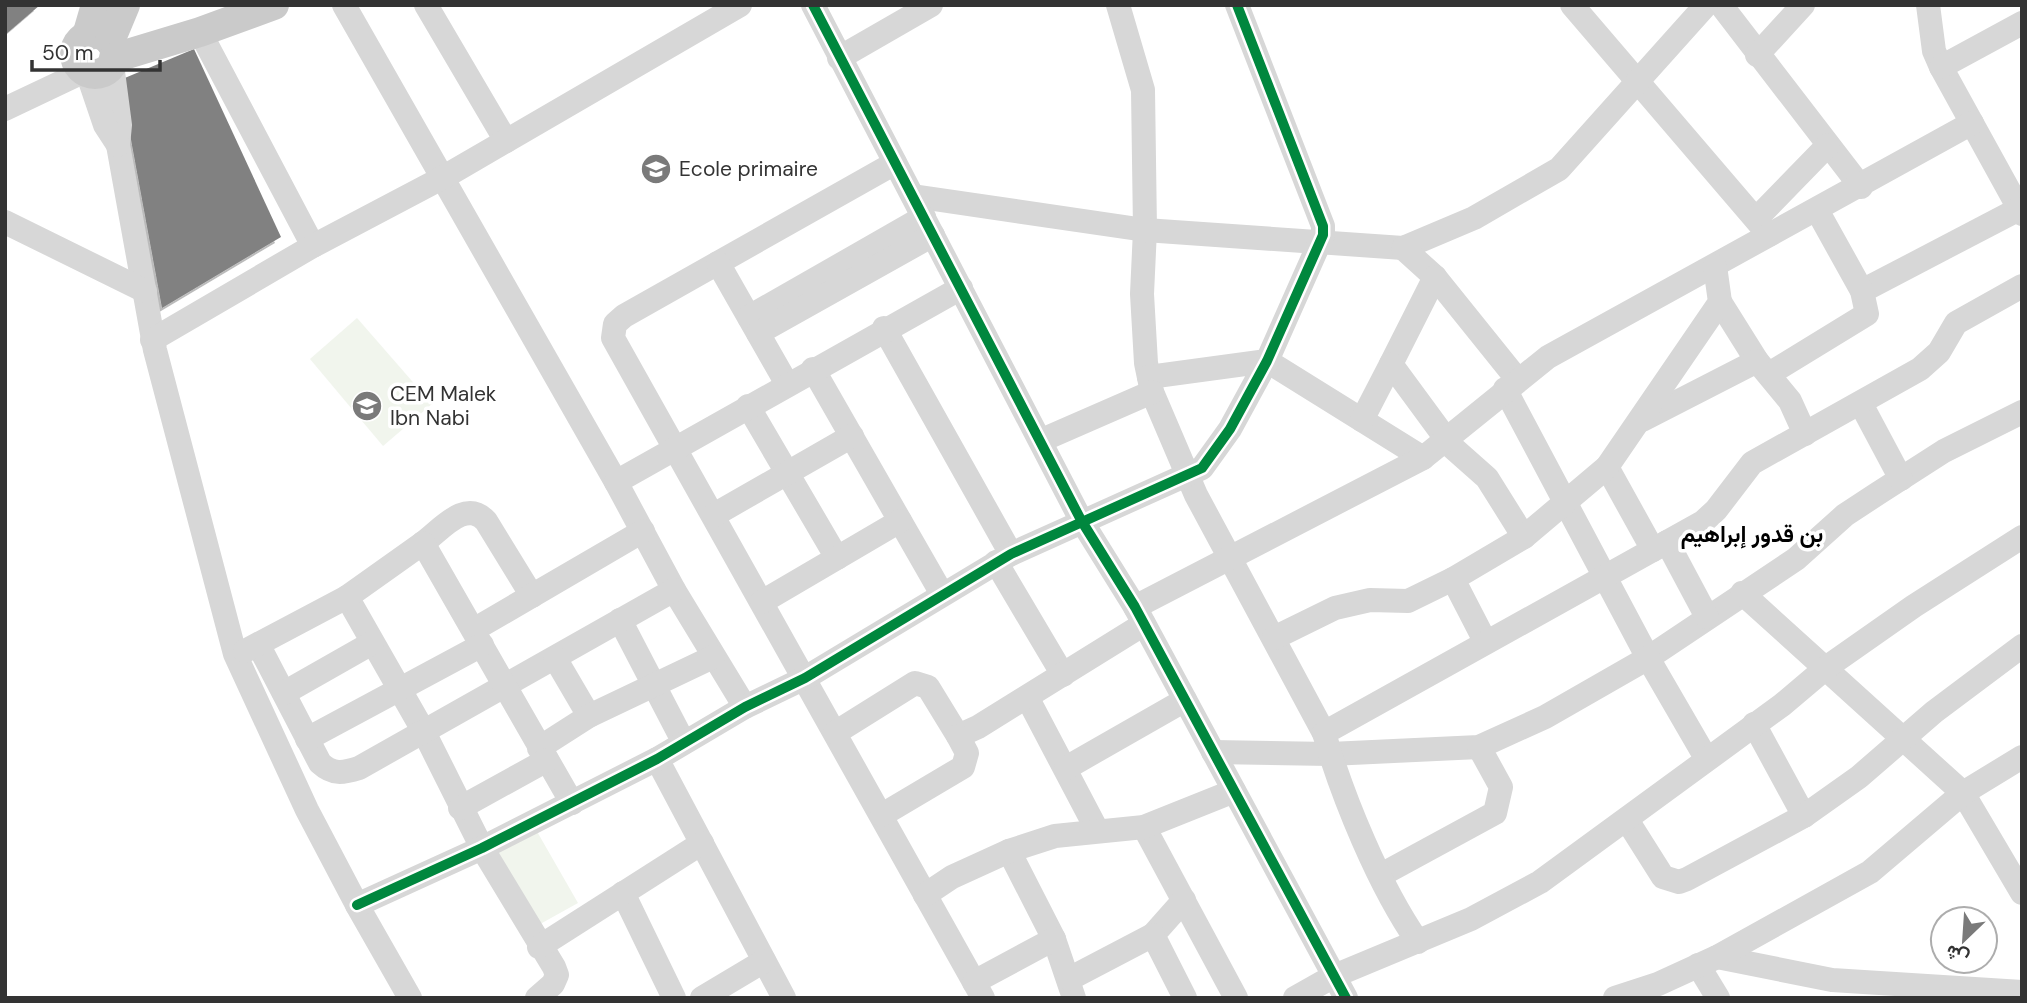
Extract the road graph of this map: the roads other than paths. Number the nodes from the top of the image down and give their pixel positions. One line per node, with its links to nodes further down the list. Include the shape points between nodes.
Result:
1 (96, 5): 19 (main road)
2 (125, 5): 19 (main road)
3 (274, 5): 17 (main road)
4 (345, 5): 28 (street)
5 (426, 5): 25 (street)
6 (740, 5): 25 (street)
7 (813, 5): 20 (street)
8 (931, 5): 20 (street)
9 (1118, 5): 35 (street, via 1143,90)
10 (1572, 5): 22 (street)
11 (1706, 5): 22 (street)
12 (1720, 5): 18 (street)
13 (1803, 5): 18 (street)
14 (1927, 5): 21 (street)
15 (1241, 7): 36 (street, via 1323,226)
16 (2022, 23): 21 (street)
17 (201, 32): 19 (main road); 37 (street)
18 (1757, 55): 26 (street)
19 (99, 57): 23 (street); 44 (street, via 120,125 118,145)
20 (839, 58): 27 (street)
21 (1941, 67): 24 (street)
22 (1638, 84): 34 (street); 38 (street, via 1559,169 1474,218)
23 (5, 109)
24 (1972, 123): 29 (street); 31 (street)
25 (506, 141): 28 (street)
26 (1828, 145): 29 (street); 34 (street)
27 (895, 163): 32 (street); 39 (street)
28 (444, 177): 37 (street); 72 (street)
29 (1861, 187): 30 (street)
30 (1817, 210): 34 (street); 45 (street)
31 (2020, 211): 45 (street)
32 (923, 216): 35 (street); 43 (street); 47 (street)
33 (5, 222): 44 (street)
34 (1762, 227): 40 (street)
35 (1145, 230): 36 (street); 56 (street, via 1142,294)
36 (1320, 243): 38 (street); 50 (street)
37 (313, 246): 49 (street)
38 (1403, 248): 41 (street)
39 (718, 263): 47 (street); 66 (street, via 624,316 613,330 613,338)
40 (1715, 266): 46 (street); 55 (street, via 1548,357)
41 (1435, 277): 51 (street); 55 (street)
42 (2022, 286): 57 (street, via 1956,323 1932,361)
43 (961, 288): 48 (street); 64 (street)
44 (145, 291): 49 (street)
45 (1862, 291): 52 (street, via 1867,314)
46 (1720, 302): 52 (street); 60 (street)
47 (753, 325): 54 (street)
48 (884, 328): 53 (street); 83 (street)
49 (152, 340): 102 (street)
50 (1267, 361): 56 (street); 61 (street); 70 (street, via 1215,451 1202,468)
51 (1391, 364): 61 (street); 65 (street)
52 (1763, 367): 60 (street); 62 (street, via 1790,401)
53 (813, 369): 54 (street); 63 (street)
54 (787, 384): 58 (street)
55 (1511, 384): 65 (street); 73 (street)
56 (1150, 385): 64 (street); 70 (street)
57 (1861, 404): 62 (street); 71 (street)
58 (748, 406): 66 (street); 69 (street)
59 (2022, 412): 71 (street, via 1944,451)
60 (1641, 420): 68 (street)
61 (1362, 421): 67 (street)
62 (1805, 434): 81 (street, via 1752,463 1703,522)
63 (852, 436): 69 (street); 76 (street)
64 (1042, 440): 75 (street)
65 (1447, 440): 67 (street); 78 (street, via 1487,478)
66 (676, 447): 72 (street); 74 (street)
67 (1423, 458): 84 (street)
68 (1606, 467): 73 (street); 81 (street)
69 (787, 473): 74 (street); 82 (street)
70 (1187, 477): 75 (street); 84 (street)
71 (1901, 479): 88 (street, via 1845,516 1796,559)
72 (616, 482): 77 (street)
73 (1567, 499): 78 (street); 85 (street)
74 (714, 515): 92 (street)
75 (1082, 520): 83 (street); 93 (street)
76 (900, 521): 82 (street); 89 (street)
77 (643, 531): 87 (street); 90 (street)
78 (1524, 537): 86 (street)
79 (2022, 537): 106 (street)
80 (423, 543): 90 (street, via 465,512 475,512 486,521); 91 (street); 96 (street)
81 (1660, 546): 85 (street); 94 (street)
82 (837, 558): 92 (street)
83 (1003, 558): 89 (street); 107 (street)
84 (1231, 558): 93 (street); 97 (street)
85 (1605, 577): 98 (street); 105 (street)
86 (1453, 579): 97 (street, via 1408,601 1370,600 1335,608); 98 (street)
87 (674, 590): 95 (street); 103 (street)
88 (1742, 593): 94 (street); 106 (street)
89 (942, 594): 108 (street)
90 (532, 596): 96 (street)
91 (347, 597): 99 (street); 100 (street)
92 (762, 602): 108 (street)
93 (1140, 616): 107 (street); 114 (street)
94 (1707, 617): 105 (street)
95 (620, 620): 104 (street); 109 (street)
96 (479, 637): 110 (street); 111 (street)
97 (1274, 638): 124 (street)
98 (1485, 641): 124 (street)
99 (372, 643): 111 (street); 112 (street)
100 (260, 646): 102 (street); 112 (street)
101 (2022, 646): 122 (street)
102 (235, 654): 149 (street)
103 (713, 657): 109 (street); 115 (street)
104 (555, 658): 110 (street); 116 (street)
105 (1648, 658): 125 (street, via 1545,717); 129 (street)
106 (1827, 667): 117 (street); 122 (street)
107 (1063, 675): 113 (street)
108 (805, 678): 115 (street); 119 (street)
109 (652, 684): 116 (street); 123 (street)
110 (504, 686): 118 (street); 127 (street)
111 (399, 689): 118 (street); 121 (street)
112 (284, 692): 121 (street)
113 (1027, 697): 120 (street); 131 (street)
114 (1185, 700): 126 (street); 131 (street)
115 (745, 707): 123 (street)
116 (589, 716): 127 (street)
117 (1754, 724): 129 (street); 137 (street)
118 (424, 732): 121 (street, via 344,773 326,769); 135 (street)
119 (835, 733): 120 (street, via 909,685 922,684); 136 (street)
120 (958, 736): 136 (street, via 967,752 963,767)
121 (307, 739)
122 (1902, 740): 133 (street); 137 (street)
123 (683, 741): 130 (street)
124 (1327, 743): 125 (street); 126 (street); 144 (street)
125 (1479, 747): 144 (street, via 1501,788 1494,813)
126 (1213, 752): 132 (street)
127 (543, 754): 134 (street); 135 (street)
128 (2022, 757): 133 (street)
129 (1706, 758): 138 (street)
130 (657, 759): 134 (street); 141 (street)
131 (1066, 768): 140 (street)
132 (1234, 791): 139 (street); 156 (street)
133 (1963, 793): 146 (street); 155 (street, via 1870,872)
134 (572, 803): 142 (street)
135 (460, 808): 142 (street)
136 (882, 815): 147 (street)
137 (1804, 816): 138 (street, via 1679,882 1663,877)
138 (1627, 820): 152 (street, via 1540,882)
139 (1144, 827): 140 (street); 148 (street)
140 (1097, 830): 143 (street, via 1055,836)
141 (702, 843): 145 (street); 154 (street)
142 (482, 848): 149 (street); 153 (street)
143 (1009, 851): 147 (street); 151 (street)
144 (1381, 875): 152 (street)
145 (623, 893): 153 (street); 163 (street)
146 (2022, 893)
147 (925, 895): 159 (street)
148 (1184, 900): 150 (street); 167 (street)
149 (356, 905): 161 (street)
150 (1153, 935): 157 (street); 166 (street)
151 (1054, 939): 157 (street); 159 (street)
152 (1418, 942): 156 (street)
153 (539, 947): 162 (street, via 557,975)
154 (764, 961): 164 (street); 165 (street)
155 (1708, 961): 158 (street); 169 (street); 170 (street)
156 (1340, 987): 168 (street)
157 (1072, 988)
158 (1837, 989): 160 (street)
159 (978, 990)
160 (2022, 992)
161 (410, 998)
162 (537, 998)
163 (674, 998)
164 (702, 998)
165 (784, 998)
166 (1185, 998)
167 (1236, 998)
168 (1295, 998)
169 (1615, 998)
170 (1718, 998)

